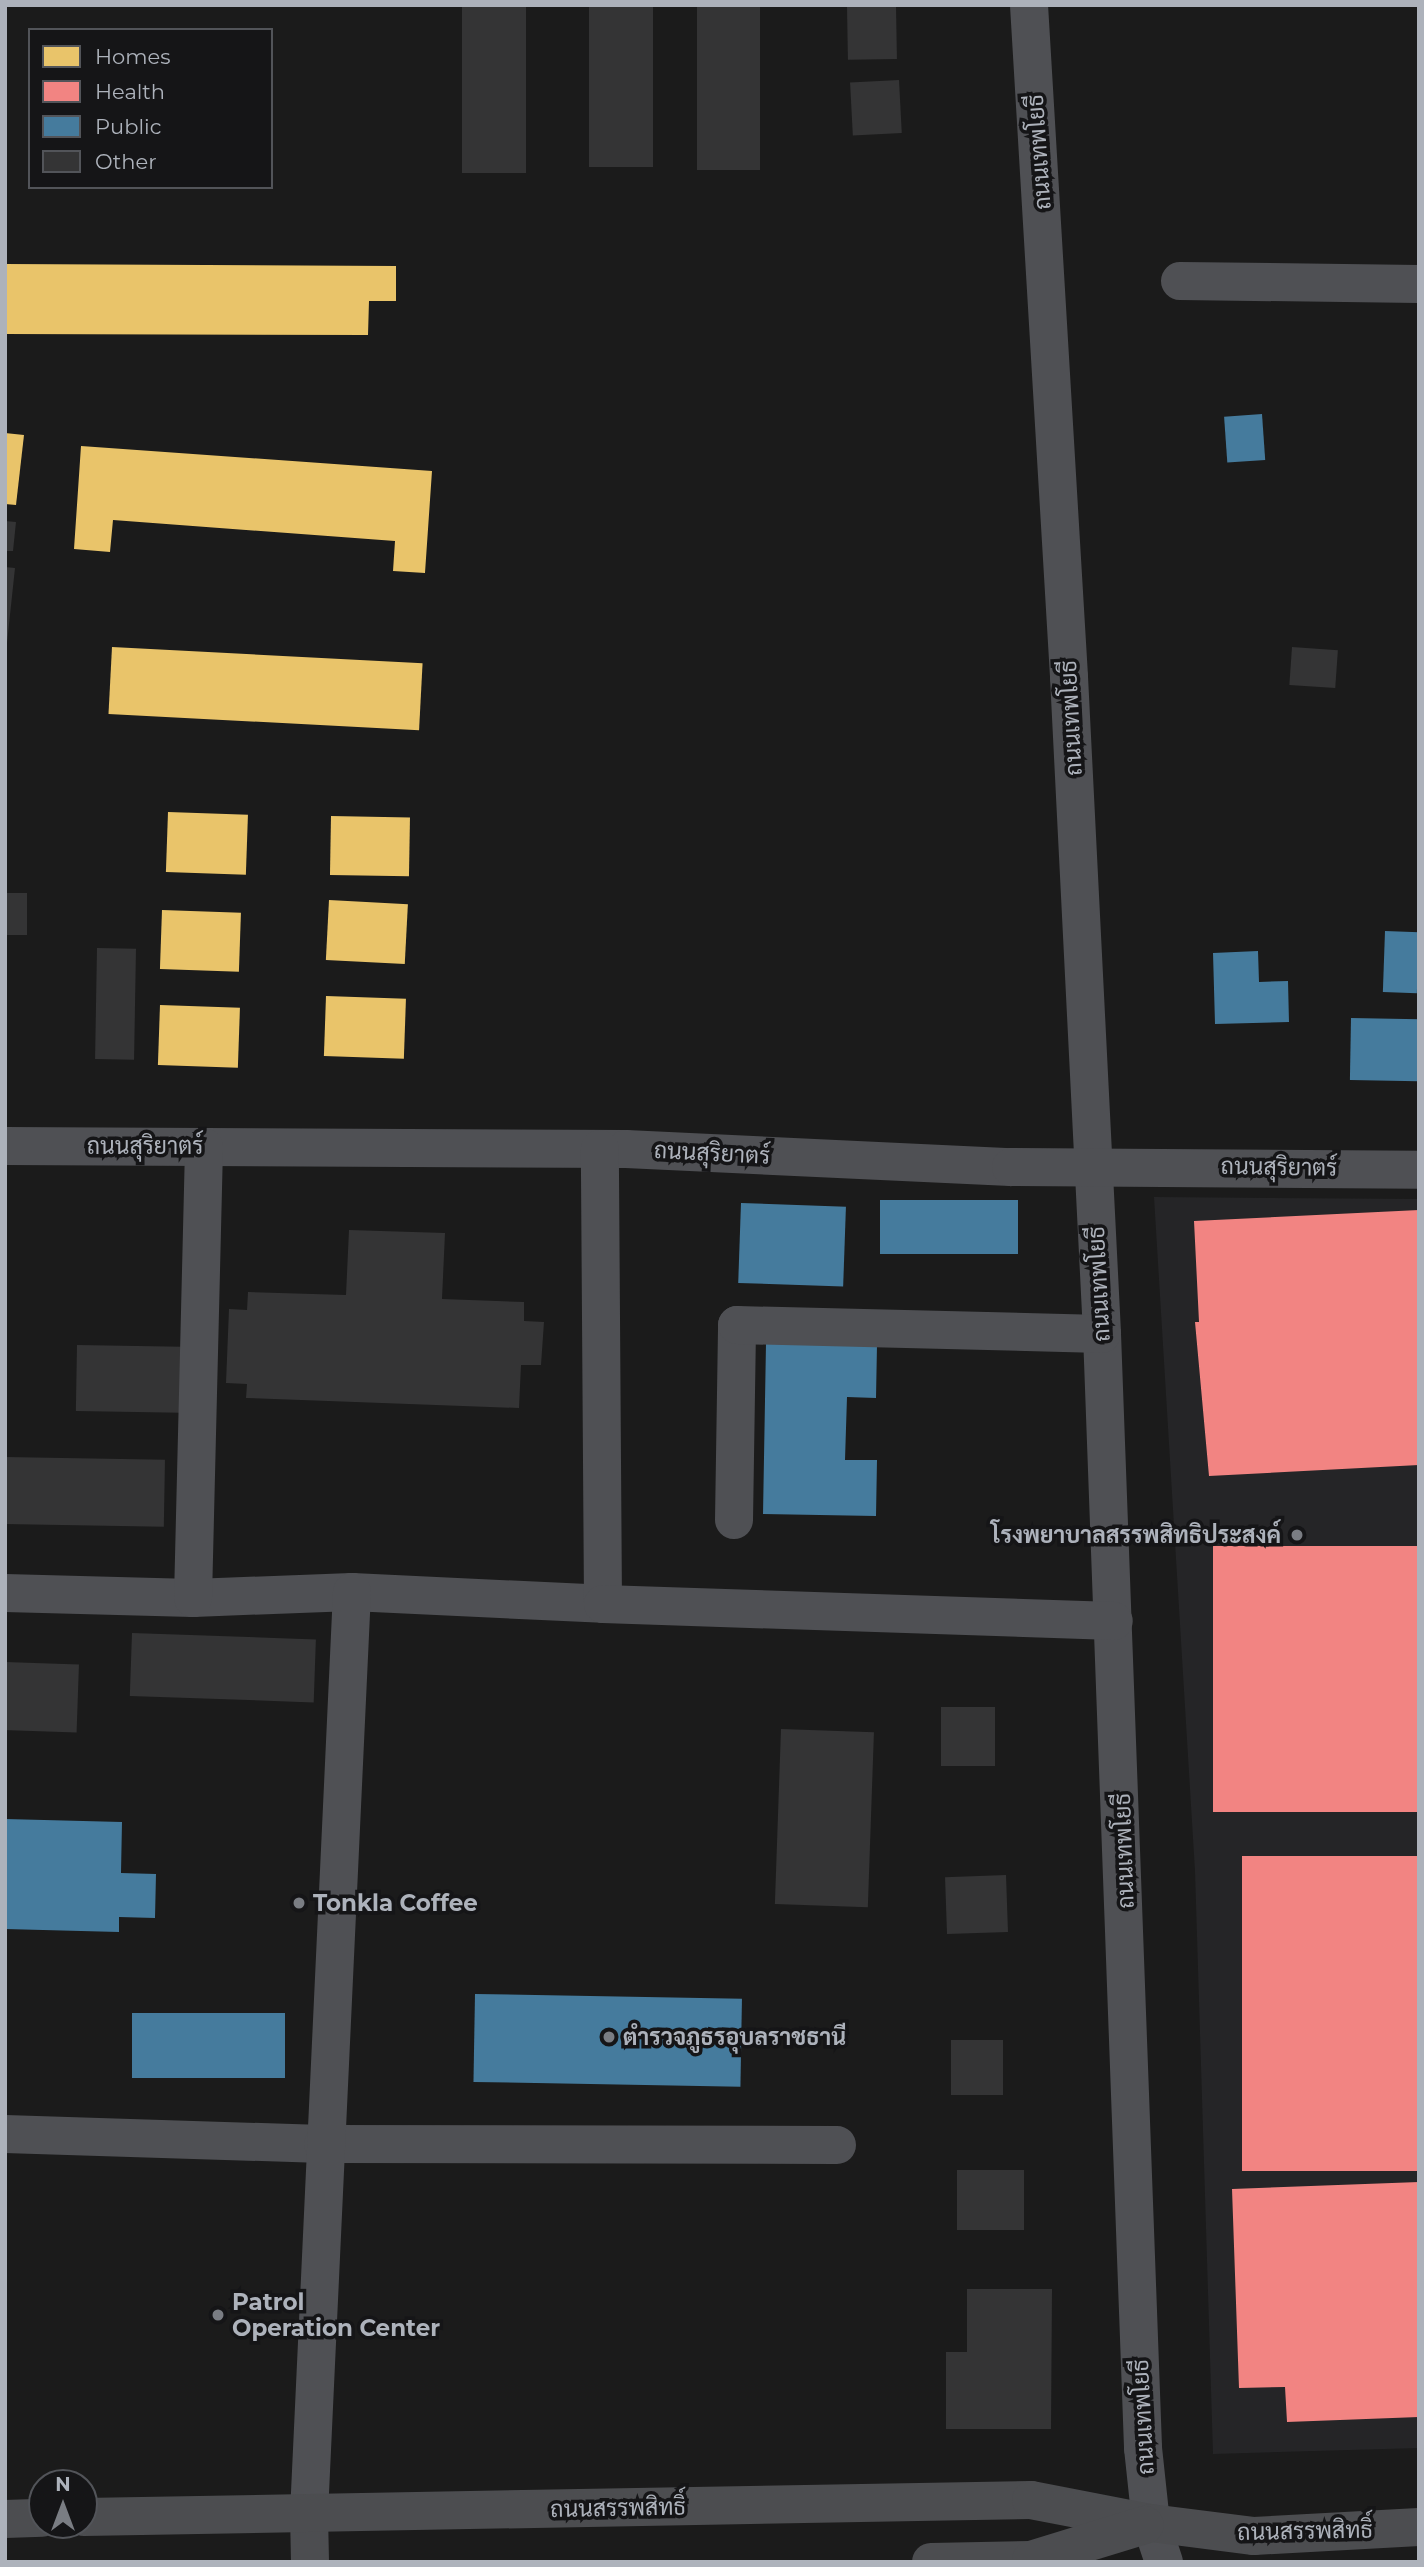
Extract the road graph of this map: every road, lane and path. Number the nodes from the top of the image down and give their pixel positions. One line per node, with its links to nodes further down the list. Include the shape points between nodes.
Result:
1 (1029, 5): 7 (street, ถนนเทพโยธี)
2 (1180, 281): 3 (street)
3 (1419, 284)
4 (5, 1146): 5 (street, ถนนสุริยาตร์)
5 (204, 1147): 6 (street, ถนนสุริยาตร์); 13 (street)
6 (600, 1149): 7 (street, ถนนสุริยาตร์, via 1011,1167); 14 (street)
7 (1094, 1166): 8 (street, ถนนสุริยาตร์); 9 (street, ถนนเทพโยธี)
8 (1419, 1170)
9 (1102, 1334): 10 (street, via 737,1325); 15 (street, ถนนเทพโยธี)
10 (734, 1520)
11 (352, 1591): 13 (street); 14 (street); 17 (street)
12 (5, 1593): 13 (street)
13 (193, 1598)
14 (603, 1604): 15 (street)
15 (1114, 1621): 23 (street, ถนนเทพโยธี, via 1143,2448)
16 (5, 2134): 17 (street)
17 (323, 2144): 18 (street); 19 (street)
18 (837, 2144)
19 (309, 2514): 20 (main road, ถนนสรรพสิทธิ์); 23 (main road, ถนนสรรพสิทธิ์, via 1031,2500); 25 (main road)
20 (98, 2517)
21 (28, 2518): 22 (main road)
22 (5, 2519)
23 (1151, 2524): 24 (main road, ถนนสรรพสิทธิ์, via 1254,2536); 26 (main road, ถนนสรรพสิทธิ์, via 1031,2560); 27 (street, ถนนเทพโยธี)
24 (1419, 2527)
25 (310, 2562)
26 (931, 2562)
27 (1164, 2562)

